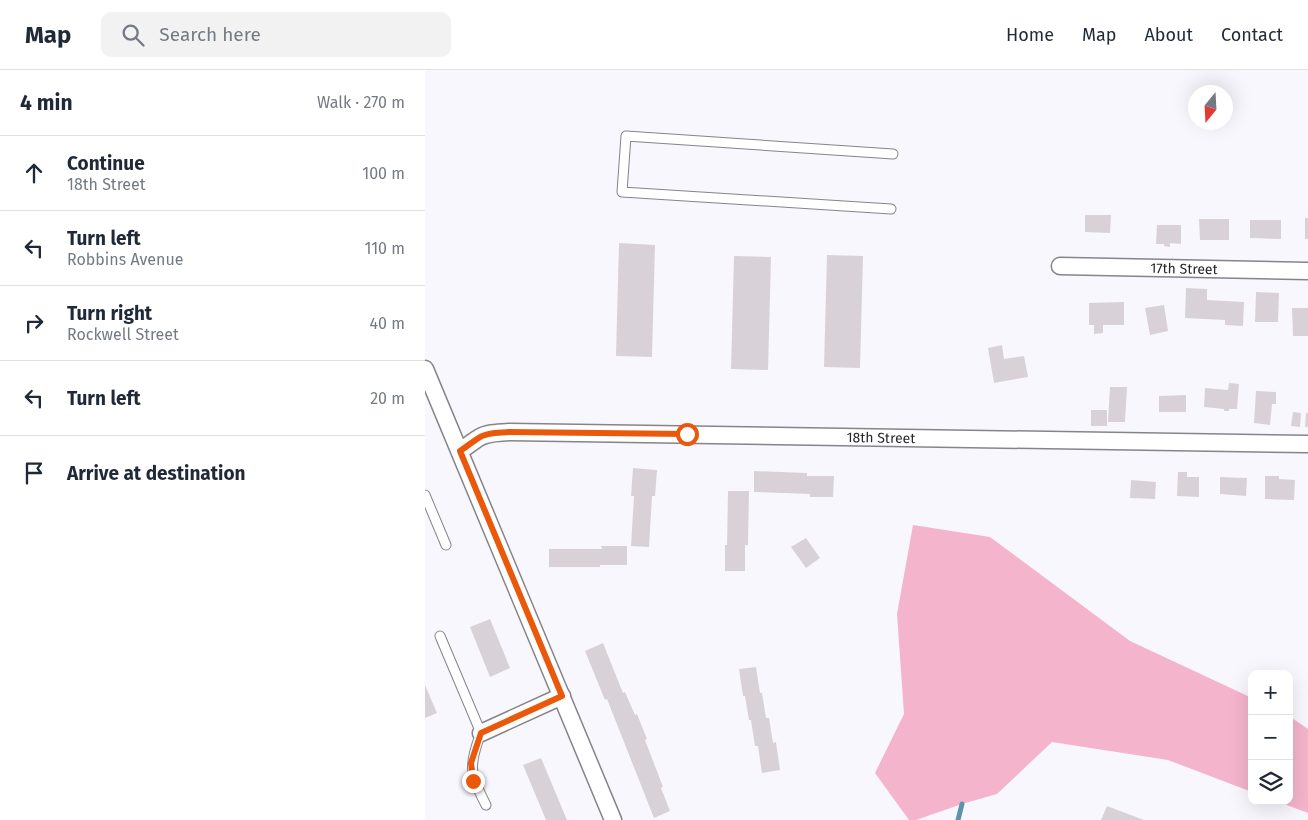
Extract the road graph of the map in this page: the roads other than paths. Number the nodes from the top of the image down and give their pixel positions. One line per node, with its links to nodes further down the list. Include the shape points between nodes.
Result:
1 (893, 154): 2 (lane, via 626,136 622,192)
2 (891, 209)
3 (1059, 266): 4 (street, 17th Street)
4 (1308, 271)
5 (425, 369): 6 (street)
6 (428, 386): 8 (street)
7 (1308, 444): 8 (street, 18th Street, via 509,432 478,438)
8 (460, 451): 12 (street)
9 (425, 495): 10 (lane)
10 (445, 545)
11 (440, 636): 13 (lane)
12 (562, 696): 13 (street); 15 (street)
13 (481, 733): 14 (lane, via 471,763 473,781)
14 (485, 805)
15 (613, 820)

